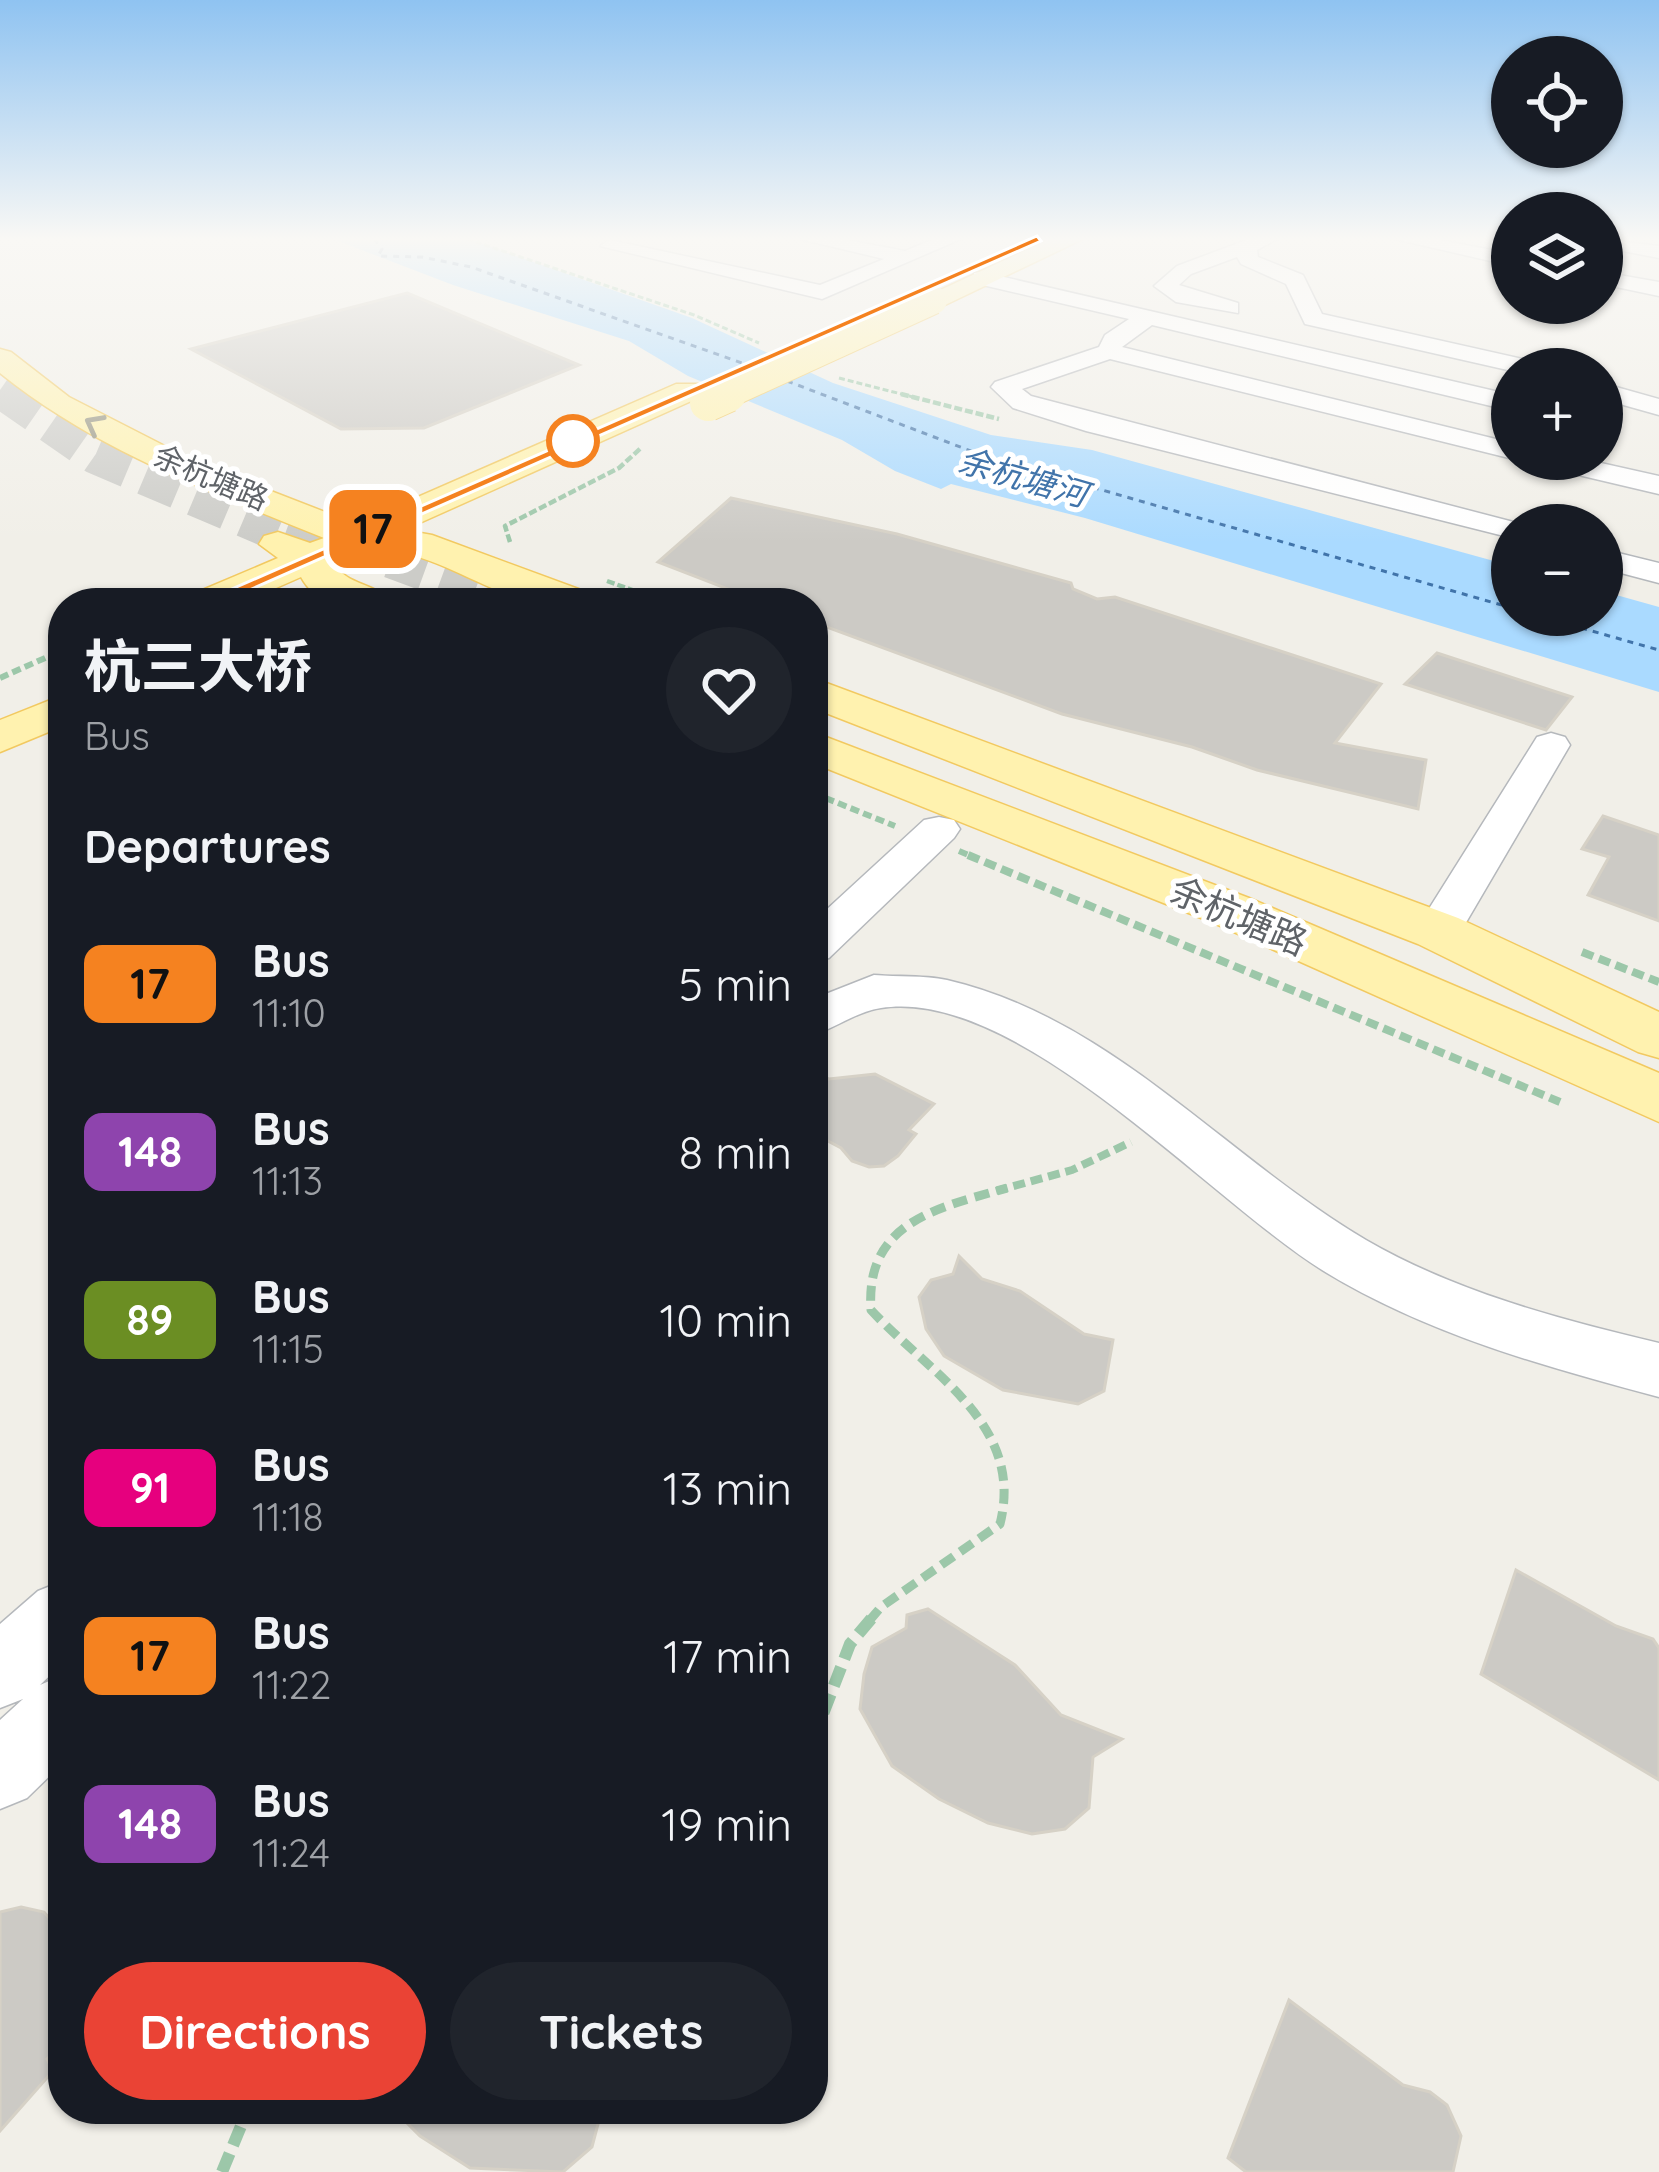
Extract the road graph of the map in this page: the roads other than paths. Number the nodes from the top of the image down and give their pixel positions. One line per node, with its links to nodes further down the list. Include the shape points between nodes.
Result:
1 (826, 340): 10 (main road, bridge)
2 (1113, 340): 5 (street)
3 (1247, 340): 11 (street)
4 (1409, 340): 7 (street)
5 (1109, 351): 15 (street); 18 (street, via 1004,387 1022,402 1095,425)
6 (0, 358): 19 (main road, 余杭塘路, one-way to 6, via 125,440 58,404)
7 (1491, 359)
8 (1630, 370): 9 (street)
9 (1623, 371)
10 (698, 397): 19 (main road); 20 (main road)
11 (1491, 398)
12 (1623, 398): 14 (street)
13 (0, 401): 23 (main road, 余杭塘路)
14 (1659, 407)
15 (1491, 446)
16 (1623, 477): 17 (street)
17 (1659, 485)
18 (1491, 524)
19 (356, 537): 20 (main road, 余杭塘路); 23 (main road)
20 (418, 543): 23 (main road); 24 (main road, 余杭塘路)
21 (1623, 564): 22 (street)
22 (1659, 573)
23 (308, 582)
24 (578, 588)
25 (48, 675): 26 (main road)
26 (0, 696)
27 (828, 698): 35 (main road, 余杭塘路)
28 (48, 716): 30 (main road)
29 (828, 724): 38 (main road, 余杭塘路)
30 (0, 738)
31 (1551, 745): 35 (street)
32 (828, 752): 39 (main road, 余杭塘路, via 1230,910)
33 (828, 785): 34 (main road, 余杭塘路)
34 (934, 834): 36 (street); 39 (main road, 余杭塘路)
35 (1438, 931): 38 (main road, 余杭塘路)
36 (828, 932)
37 (828, 1007): 40 (street, via 890,988 1012,1022 1166,1116 1266,1201 1364,1265 1495,1325)
38 (1659, 1039)
39 (1659, 1100)
40 (1659, 1370)
41 (48, 1629): 42 (street)
42 (0, 1672)
43 (48, 1726): 44 (street)
44 (0, 1771)

